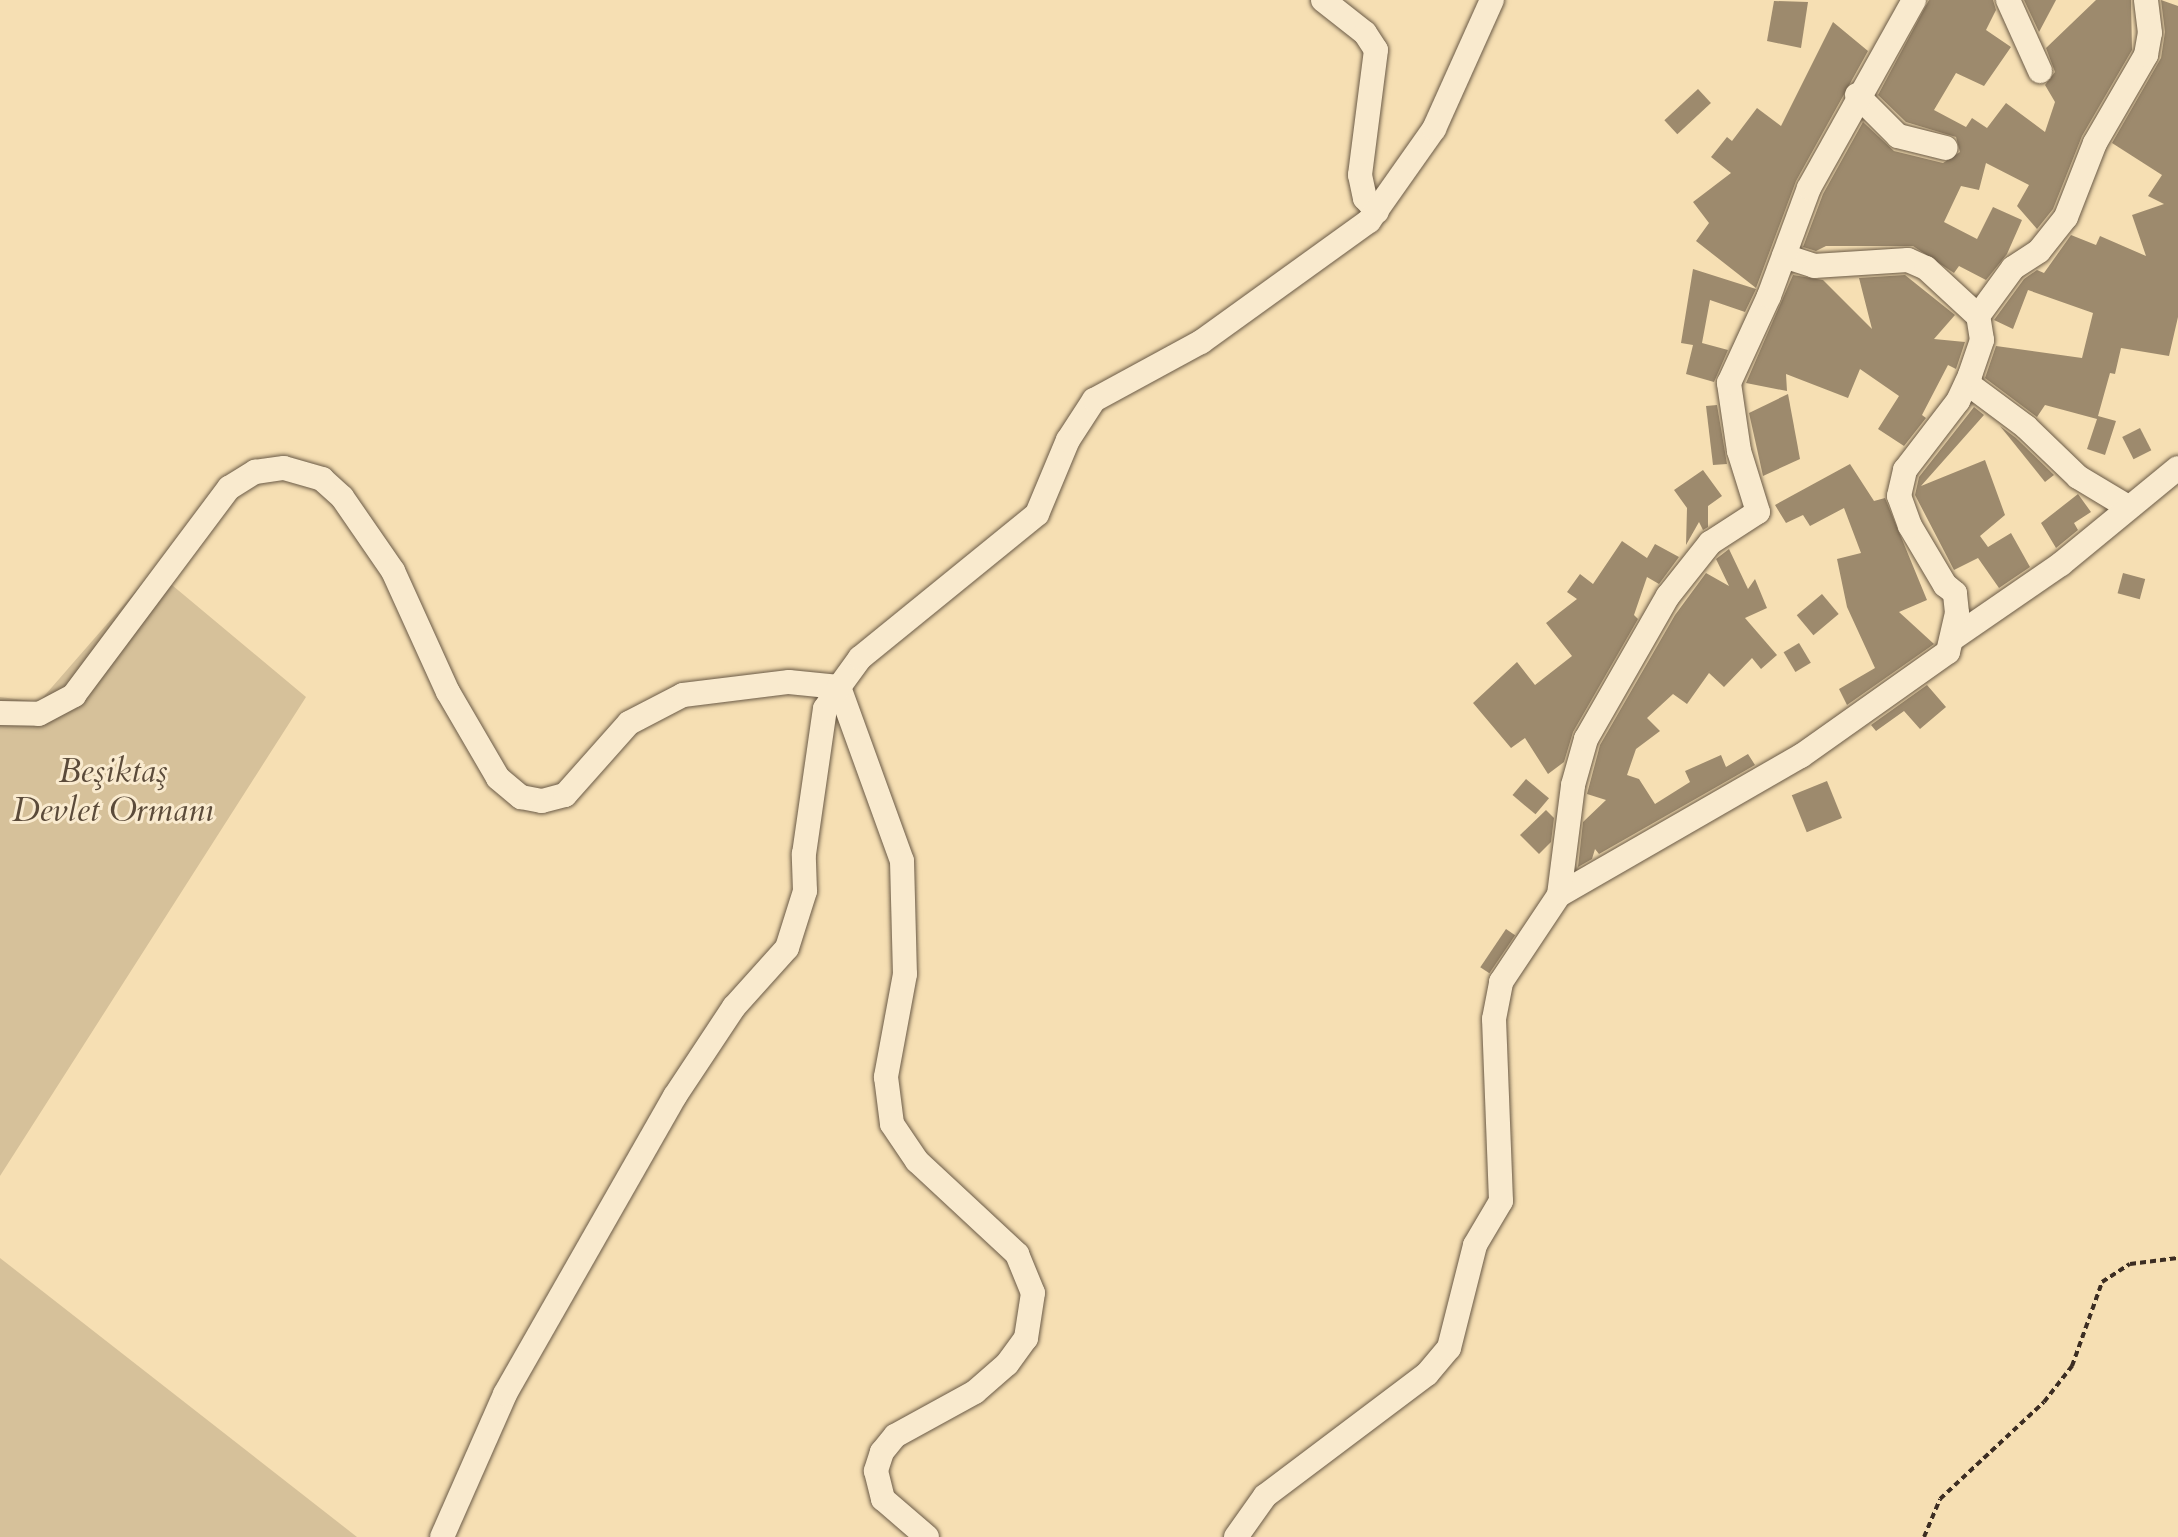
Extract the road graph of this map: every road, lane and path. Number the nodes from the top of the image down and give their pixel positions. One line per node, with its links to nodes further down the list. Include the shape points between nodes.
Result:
1 (1323, 0): 9 (street, via 1365,33 1376,50 1360,175 1365,198)
2 (1492, 0): 9 (street, via 1434,129)
3 (1914, 0): 7 (street)
4 (2008, 0): 6 (street)
5 (2146, 0): 11 (street, via 2146,55 2095,143 2066,217 2039,251 2013,268)
6 (2040, 71)
7 (1857, 95): 8 (street, via 1898,136); 10 (street, via 1809,188)
8 (1946, 148)
9 (1377, 212): 16 (street, via 1201,342 1094,400 1068,440 1037,514 860,658)
10 (1784, 256): 11 (street, via 1814,266 1908,260 1926,268); 18 (street, via 1729,383 1739,451 1758,512 1710,543 1668,596 1586,739 1573,785)
11 (1978, 316): 12 (street, via 1982,340)
12 (1967, 383): 14 (street, via 2026,427 2078,477); 15 (street, via 1905,470 1899,496 1918,543 1955,593)
13 (2178, 468): 14 (street)
14 (2128, 507): 15 (street, via 2011,601)
15 (1952, 639): 18 (street, via 1948,652 1801,756)
16 (839, 687): 17 (street, via 789,682 683,695 621,729 565,795 542,801 521,797 498,778 448,692 393,571 342,497 322,479 284,468 255,472 229,488 74,695 39,714); 20 (street, via 825,709 804,854 805,891 787,948 734,1007 675,1096 505,1394); 21 (street, via 902,861 905,974 887,1064 892,1124 917,1161 1017,1254 1033,1293 1026,1338 1007,1364 975,1392 895,1436 882,1452 876,1471 883,1499)
17 (0, 713)
18 (1559, 895): 22 (street, via 1512,960 1496,999 1501,1201 1475,1245 1449,1348 1427,1374 1265,1496)
19 (2178, 1258): 23 (path, via 2130,1264 2102,1282 2091,1302 2082,1348 2061,1382 1940,1499)
20 (442, 1537)
21 (927, 1537)
22 (1236, 1537)
23 (1924, 1537)

